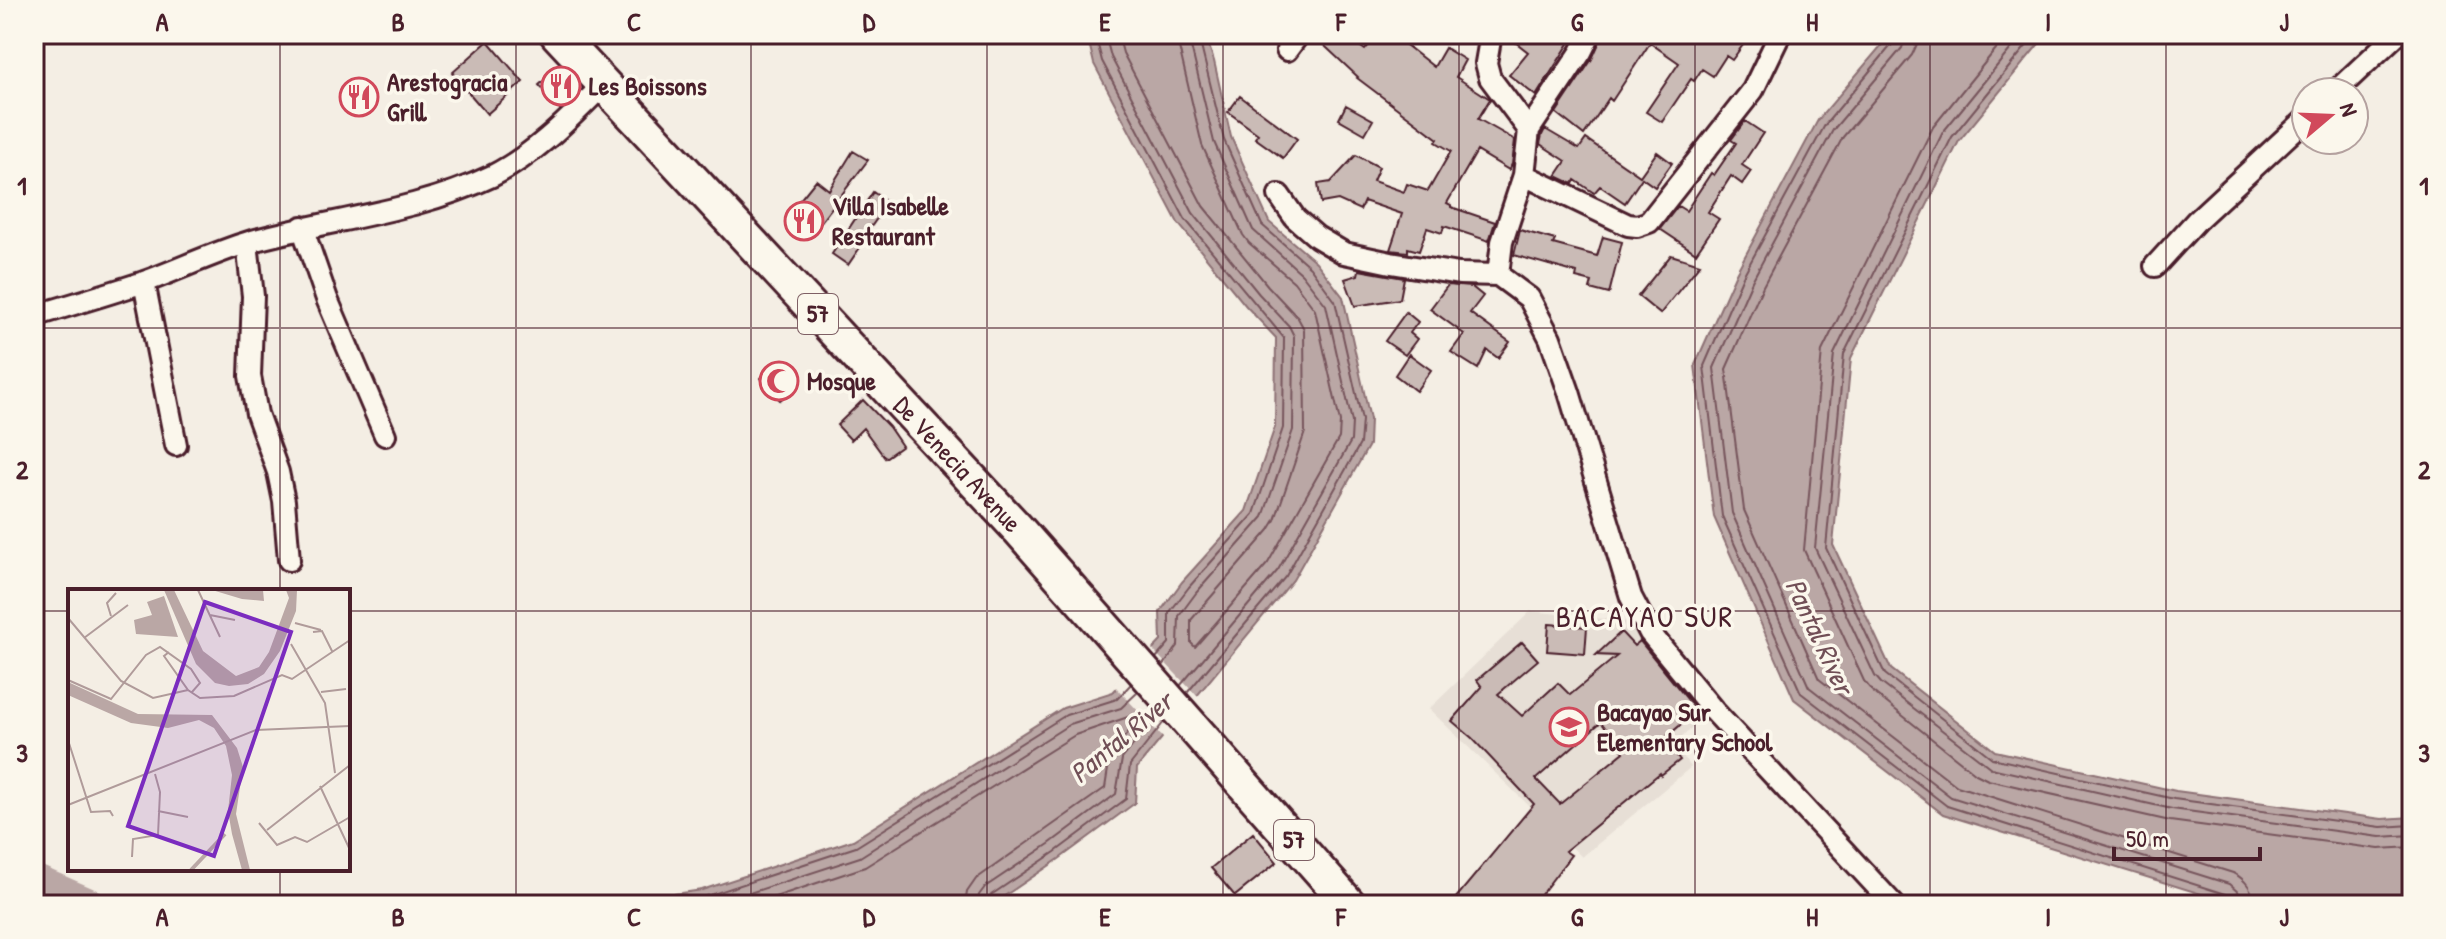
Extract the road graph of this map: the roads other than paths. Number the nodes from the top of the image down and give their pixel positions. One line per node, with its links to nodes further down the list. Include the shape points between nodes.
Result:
1 (557, 34): 7 (highway, De Venecia Avenue / 57)
2 (1491, 34): 8 (street, via 1486,63 1490,78)
3 (1590, 34): 8 (street)
4 (1780, 34): 10 (street, via 1753,90 1649,222 1628,225)
5 (2397, 34): 6 (street)
6 (2352, 76)
7 (604, 84): 12 (street, via 557,131 494,175 408,207); 22 (highway, De Venecia Avenue / 57, via 1018,529)
8 (1529, 130): 10 (street)
9 (2290, 134): 14 (street)
10 (1524, 175): 15 (street, via 1502,242)
11 (1279, 195): 15 (street, via 1295,218 1344,253 1459,274)
12 (302, 227): 13 (street); 18 (street)
13 (247, 243): 16 (street); 20 (street, via 253,296 250,376 278,472)
14 (2155, 266)
15 (1498, 275): 21 (street, via 1529,298 1550,338 1631,597 1650,633 1715,712)
16 (144, 282): 17 (street); 19 (street)
17 (34, 316)
18 (385, 435)
19 (176, 445)
20 (289, 560)
21 (1888, 900)
22 (1350, 905)

